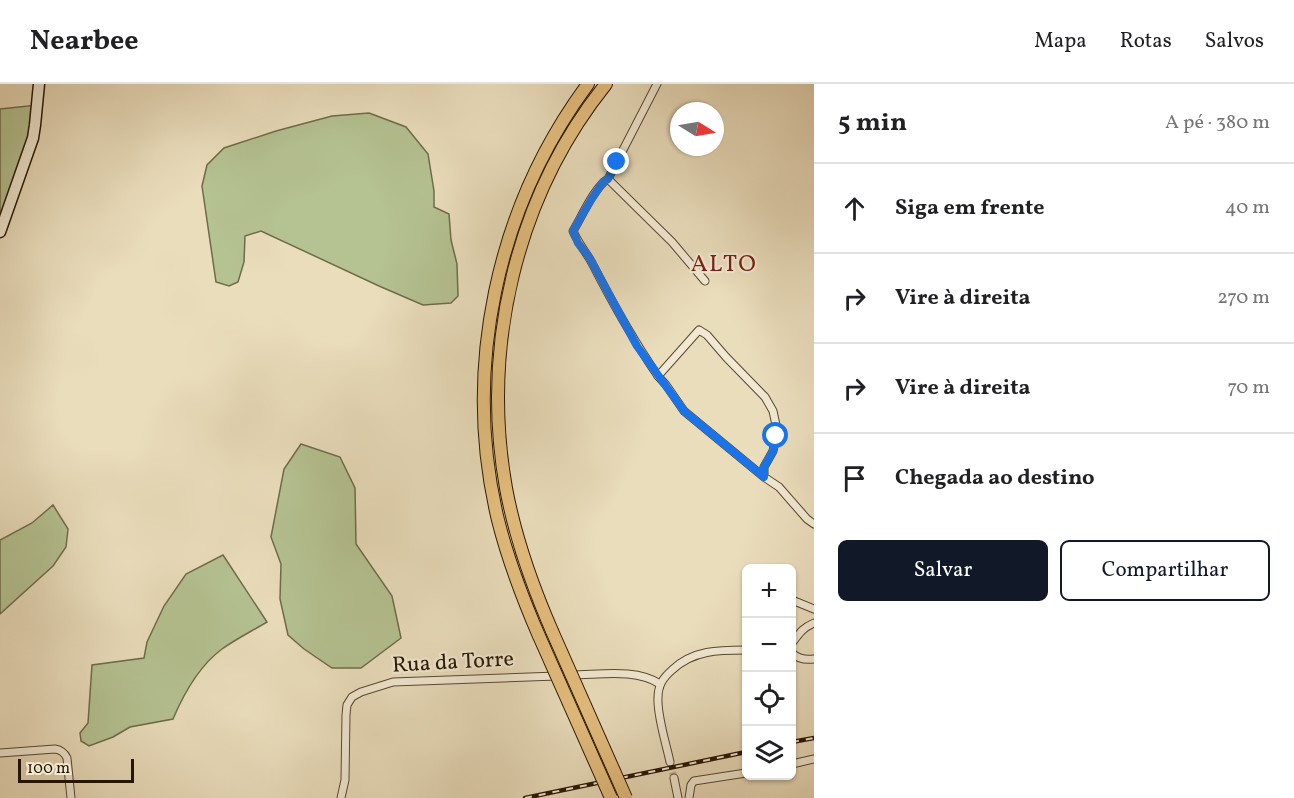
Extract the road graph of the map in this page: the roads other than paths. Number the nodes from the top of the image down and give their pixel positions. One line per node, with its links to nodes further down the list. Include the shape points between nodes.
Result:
1 (39, 84): 6 (street, via 33,138)
2 (588, 84): 27 (highway, bridge, via 552,139 521,204 503,257 487,343 485,423 492,487 508,557)
3 (606, 84): 28 (highway, bridge, via 557,158 525,231 507,299 498,405 506,487 521,551 552,631)
4 (657, 84): 5 (street)
5 (608, 179): 7 (street); 8 (street, via 573,231)
6 (0, 232)
7 (705, 281)
8 (658, 376): 9 (street, via 684,411); 9 (street, via 699,330 707,335 765,397 772,411 776,436)
9 (764, 477): 10 (street)
10 (813, 521)
11 (796, 602): 12 (street)
12 (814, 609)
13 (814, 622): 14 (street)
14 (796, 637)
15 (742, 650): 18 (street, via 703,652 675,667)
16 (796, 657): 17 (street)
17 (814, 658)
18 (660, 684): 21 (street, via 659,711); 26 (street, Rua da Torre, via 632,674 485,677 393,682 360,692 347,705)
19 (0, 753): 25 (street, via 60,750 68,762)
20 (814, 759): 22 (street)
21 (670, 762)
22 (796, 763)
23 (742, 774): 30 (street, via 694,781)
24 (674, 778): 29 (street)
25 (70, 798)
26 (341, 798)
27 (611, 798)
28 (627, 798)
29 (678, 798)
30 (689, 798)

